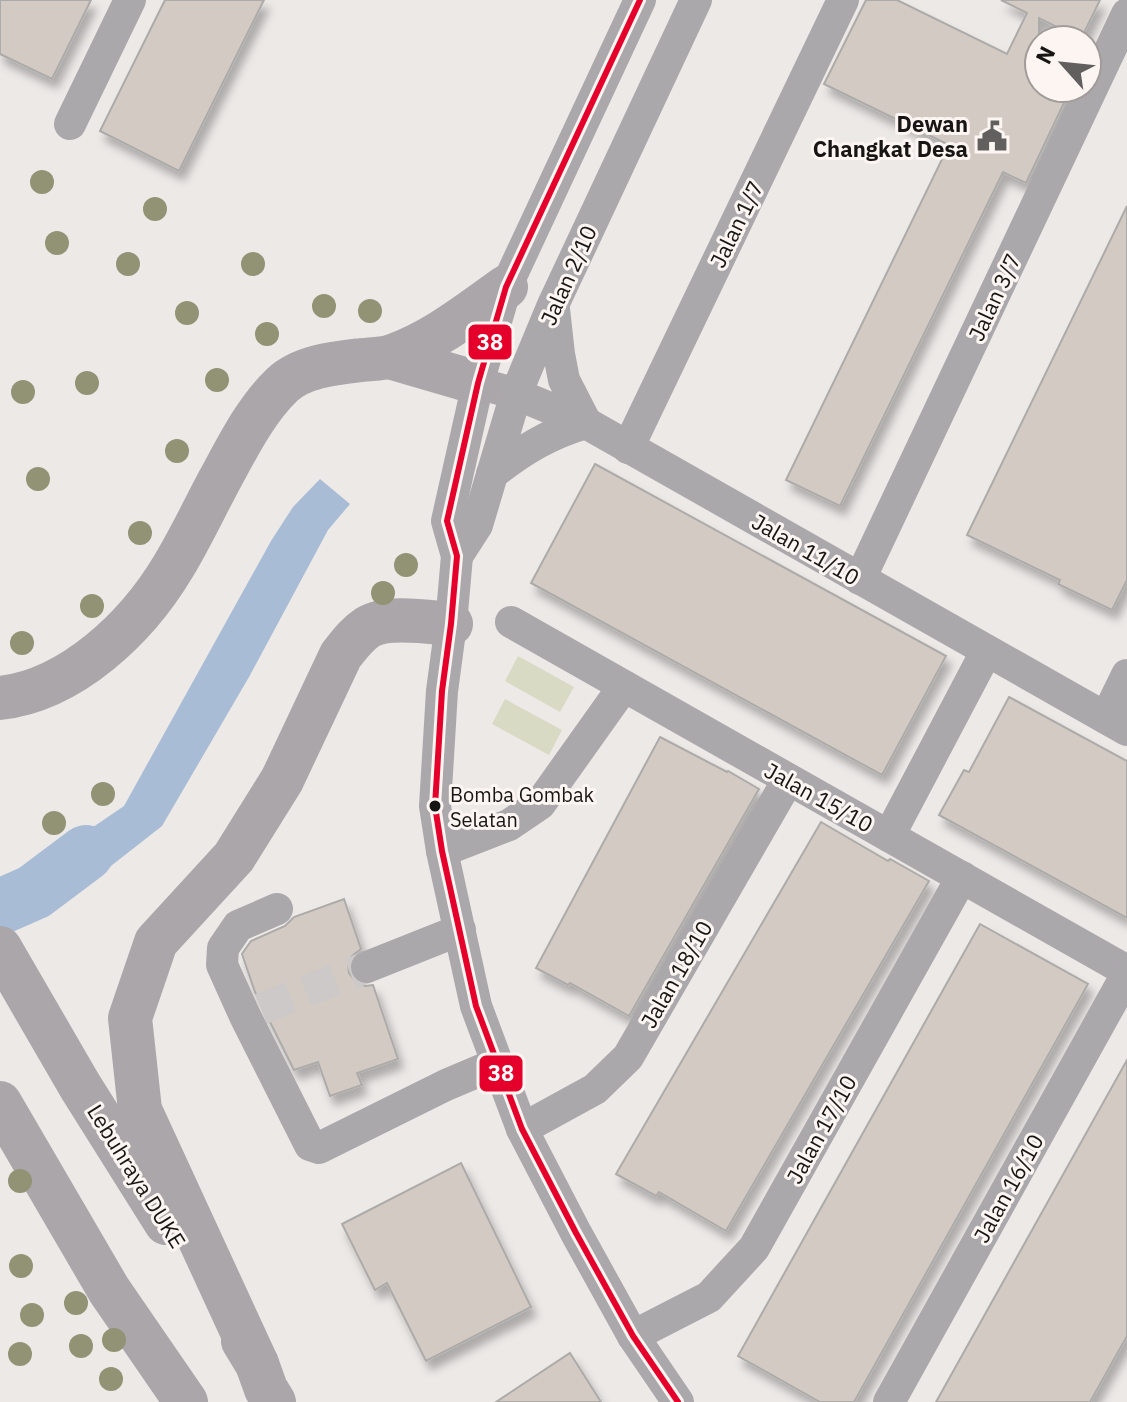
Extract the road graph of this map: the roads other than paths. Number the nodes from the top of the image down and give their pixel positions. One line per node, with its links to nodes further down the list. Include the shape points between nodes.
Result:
1 (130, 0): 6 (street)
2 (640, 0): 7 (street, Jalan 2/10)
3 (696, 0): 8 (street, Jalan 2/10)
4 (843, 0): 12 (street, Jalan 1/7)
5 (1127, 14): 15 (street, Jalan 3/7)
6 (70, 124)
7 (506, 287): 9 (highway, via 434,338); 10 (street, Jalan 2/10)
8 (553, 305): 10 (street, Jalan 2/10); 11 (street, via 564,380)
9 (389, 357): 10 (highway); 21 (highway, via 309,369 284,383 259,411 173,568 134,618 92,660 48,686)
10 (497, 389): 11 (street, Jalan 11/10); 13 (street, Jalan 2/10); 14 (street, Jalan 2/10, via 447,521)
11 (586, 423): 12 (street, Jalan 11/10); 13 (street, via 538,442)
12 (628, 448): 15 (street, Jalan 11/10)
13 (492, 474): 14 (street, Jalan 2/10, via 477,525)
14 (457, 556): 17 (street, Jalan 2/10)
15 (860, 579): 18 (street, Jalan 11/10)
16 (511, 622): 20 (street, Jalan 15/10)
17 (451, 624): 25 (street, Jalan 2/10, via 435,806); 36 (highway, via 397,621 370,626 353,640 282,780 234,857 156,942 130,1018 140,1110)
18 (986, 652): 22 (street, Jalan 11/10); 24 (street)
19 (1127, 675): 22 (street)
20 (624, 686): 23 (street, Jalan 15/10); 25 (street, via 540,804 509,825)
21 (0, 698)
22 (1116, 724)
23 (788, 780): 24 (street, Jalan 15/10); 34 (street, Jalan 18/10, via 628,1057 595,1089)
24 (889, 836): 26 (street, Jalan 15/10)
25 (442, 851): 28 (street, Jalan 2/10)
26 (962, 877): 31 (street, Jalan 15/10); 35 (street, Jalan 17/10, via 754,1248 709,1297)
27 (277, 909): 32 (street, via 238,926 223,948 222,965 253,1013 314,1148)
28 (460, 930): 30 (street); 32 (street, Jalan 2/10, via 476,1006)
29 (0, 948): 36 (highway, Lebuhraya DUKE)
30 (367, 967)
31 (1127, 972): 39 (street, Jalan 16/10)
32 (498, 1063): 34 (street, Jalan 2/10)
33 (0, 1103): 37 (highway, via 109,1290)
34 (522, 1129): 35 (street, Jalan 2/10)
35 (633, 1336): 38 (street, Jalan 2/10)
36 (266, 1383)
37 (186, 1402)
38 (678, 1402)
39 (889, 1402)

